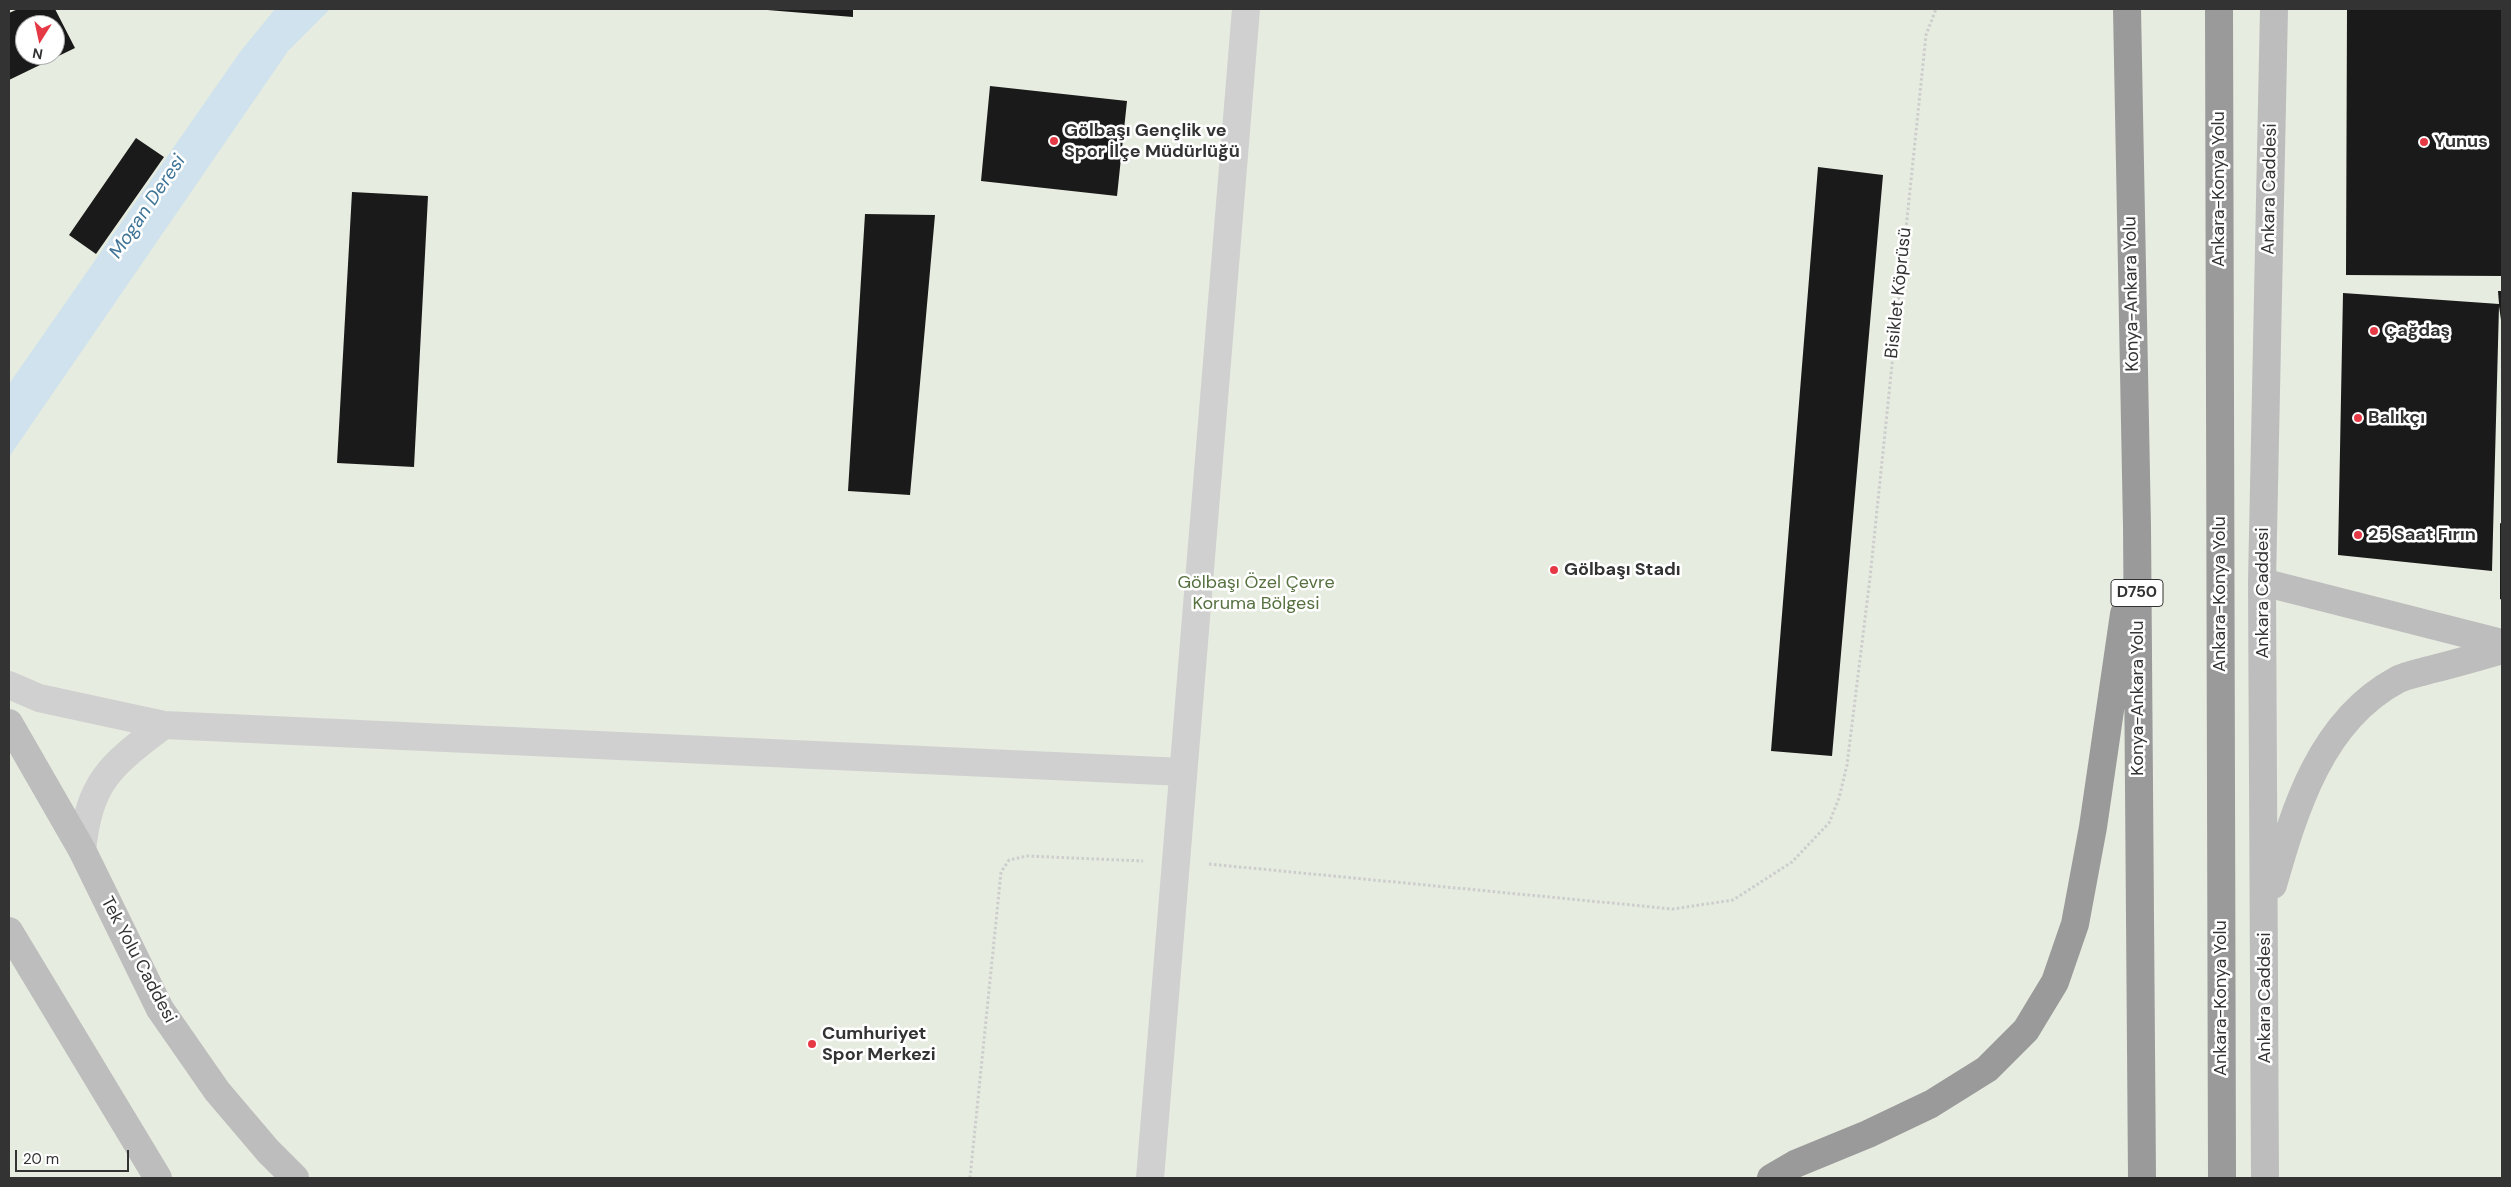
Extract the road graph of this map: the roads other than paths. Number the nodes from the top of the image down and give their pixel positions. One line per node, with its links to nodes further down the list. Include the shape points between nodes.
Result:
1 (1246, 9): 12 (street)
2 (2127, 9): 5 (highway, Konya-Ankara Yolu / D750)
3 (2219, 9): 21 (highway, Ankara-Konya Yolu)
4 (2274, 9): 6 (street, Ankara Caddesi)
5 (2137, 526): 19 (highway, D750, via 2093,827 2075,924 2055,982 2026,1030 1987,1069 1931,1104 1794,1164); 20 (highway, Konya-Ankara Yolu / D750)
6 (2262, 582): 7 (street); 14 (street, Ankara Caddesi)
7 (2502, 643)
8 (2502, 650): 14 (street, via 2398,679 2369,697 2340,728 2321,756 2299,804)
9 (9, 685): 11 (street, via 39,698)
10 (9, 723): 13 (street, Tek Yolu Caddesi)
11 (164, 725): 12 (street); 13 (street, via 110,769 98,787 86,818)
12 (1183, 772): 18 (street)
13 (82, 850): 17 (street, Tek Yolu Caddesi, via 160,1008 217,1091)
14 (2265, 916): 22 (street, Ankara Caddesi)
15 (9, 931): 16 (street)
16 (158, 1178)
17 (295, 1178)
18 (1150, 1178)
19 (1771, 1178)
20 (2142, 1178)
21 (2222, 1178)
22 (2265, 1178)

